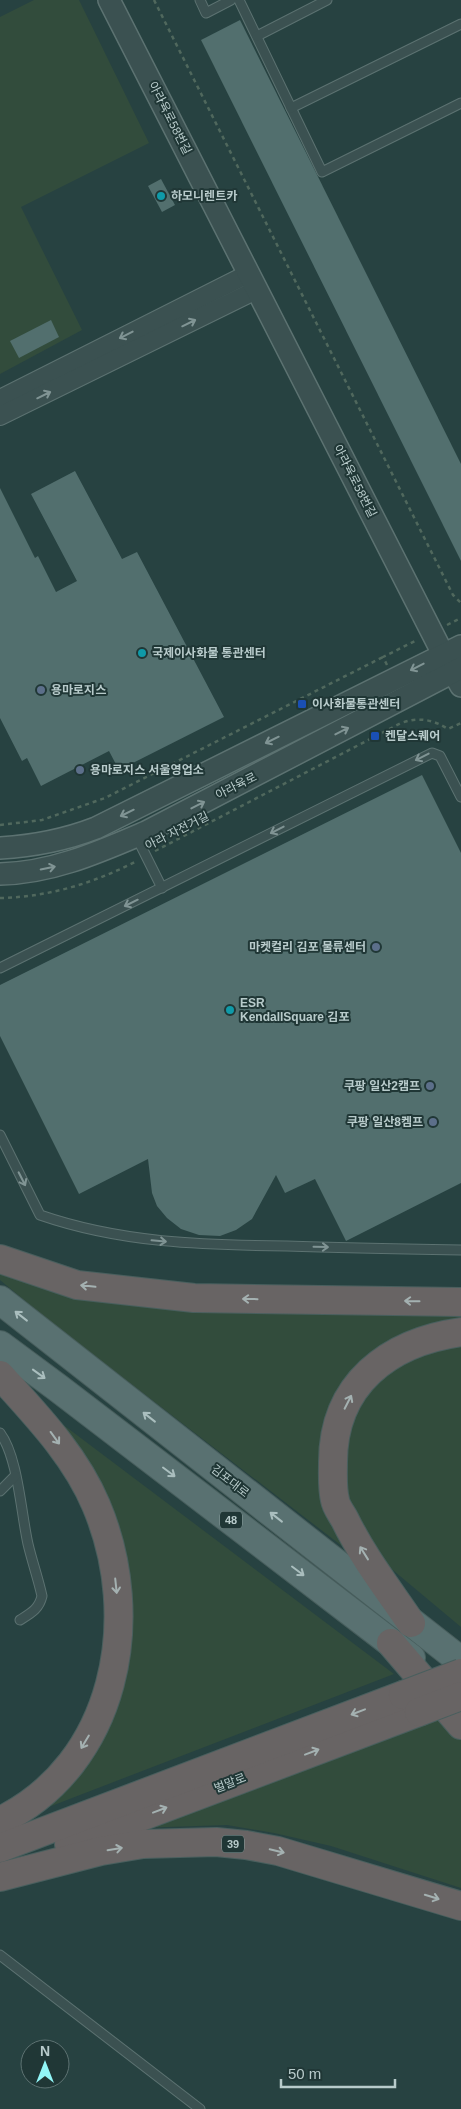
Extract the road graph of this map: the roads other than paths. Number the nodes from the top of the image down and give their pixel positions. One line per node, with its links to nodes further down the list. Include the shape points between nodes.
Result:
1 (109, 0): 10 (street, 아라육로58번길)
2 (200, 0): 3 (lane, via 206,12)
3 (231, 0)
4 (239, 0): 7 (lane)
5 (327, 0): 7 (lane)
6 (461, 24): 9 (lane)
7 (257, 36): 9 (lane)
8 (461, 103): 9 (lane, via 322,172)
9 (291, 108)
10 (252, 282): 11 (street, one-way to 11); 12 (street, one-way to 10); 13 (street, 아라육로58번길)
11 (0, 399)
12 (0, 416)
13 (456, 665): 14 (street, 아라육로58번길); 16 (street, 아라육로, one-way to 13); 17 (street, 아라육로, one-way to 17, via 96,828 32,846)
14 (461, 699)
15 (461, 797): 19 (lane, one-way to 19, via 440,756 432,753)
16 (136, 836): 18 (street, 아라육로, one-way to 16, via 51,868 94,855); 19 (lane)
17 (0, 848)
18 (0, 874)
19 (162, 888): 20 (lane, one-way to 20)
20 (0, 968)
21 (0, 1136): 22 (lane, one-way to 22, via 40,1215 93,1231 144,1240 215,1245)
22 (461, 1250)
23 (0, 1259): 25 (highway, one-way to 23, via 194,1298 77,1285)
24 (0, 1300): 33 (main road, 김포대로 / 48, one-way to 24)
25 (461, 1302)
26 (461, 1332): 33 (highway, one-way to 26, via 350,1531 335,1500 333,1440 356,1384 378,1362 401,1348 436,1336)
27 (0, 1345): 34 (main road, 48, one-way to 34)
28 (0, 1375): 41 (highway, one-way to 41, via 46,1426 72,1462 96,1505 112,1561 119,1611 118,1647 111,1683 85,1744 43,1793)
29 (0, 1433): 30 (lane, via 5,1439)
30 (15, 1476): 31 (lane); 32 (lane, via 42,1596 33,1612)
31 (0, 1491)
32 (20, 1620)
33 (411, 1623): 35 (main road, 김포대로 / 48)
34 (391, 1643): 37 (main road, 48); 39 (highway)
35 (461, 1661)
36 (461, 1673): 38 (highway, 벌말로, bridge)
37 (461, 1697): 38 (highway, 벌말로, bridge)
38 (411, 1703): 40 (highway, 벌말로, one-way to 40); 44 (highway, 벌말로, one-way to 38)
39 (461, 1725)
40 (298, 1734): 42 (highway, 벌말로, via 164,1775); 43 (highway, 벌말로)
41 (0, 1821)
42 (0, 1836)
43 (0, 1848)
44 (0, 1870)
45 (0, 1877): 46 (highway, 39, one-way to 46, via 101,1851 143,1844 216,1842 278,1851)
46 (461, 1906)
47 (0, 1955): 48 (lane)
48 (200, 2109)

